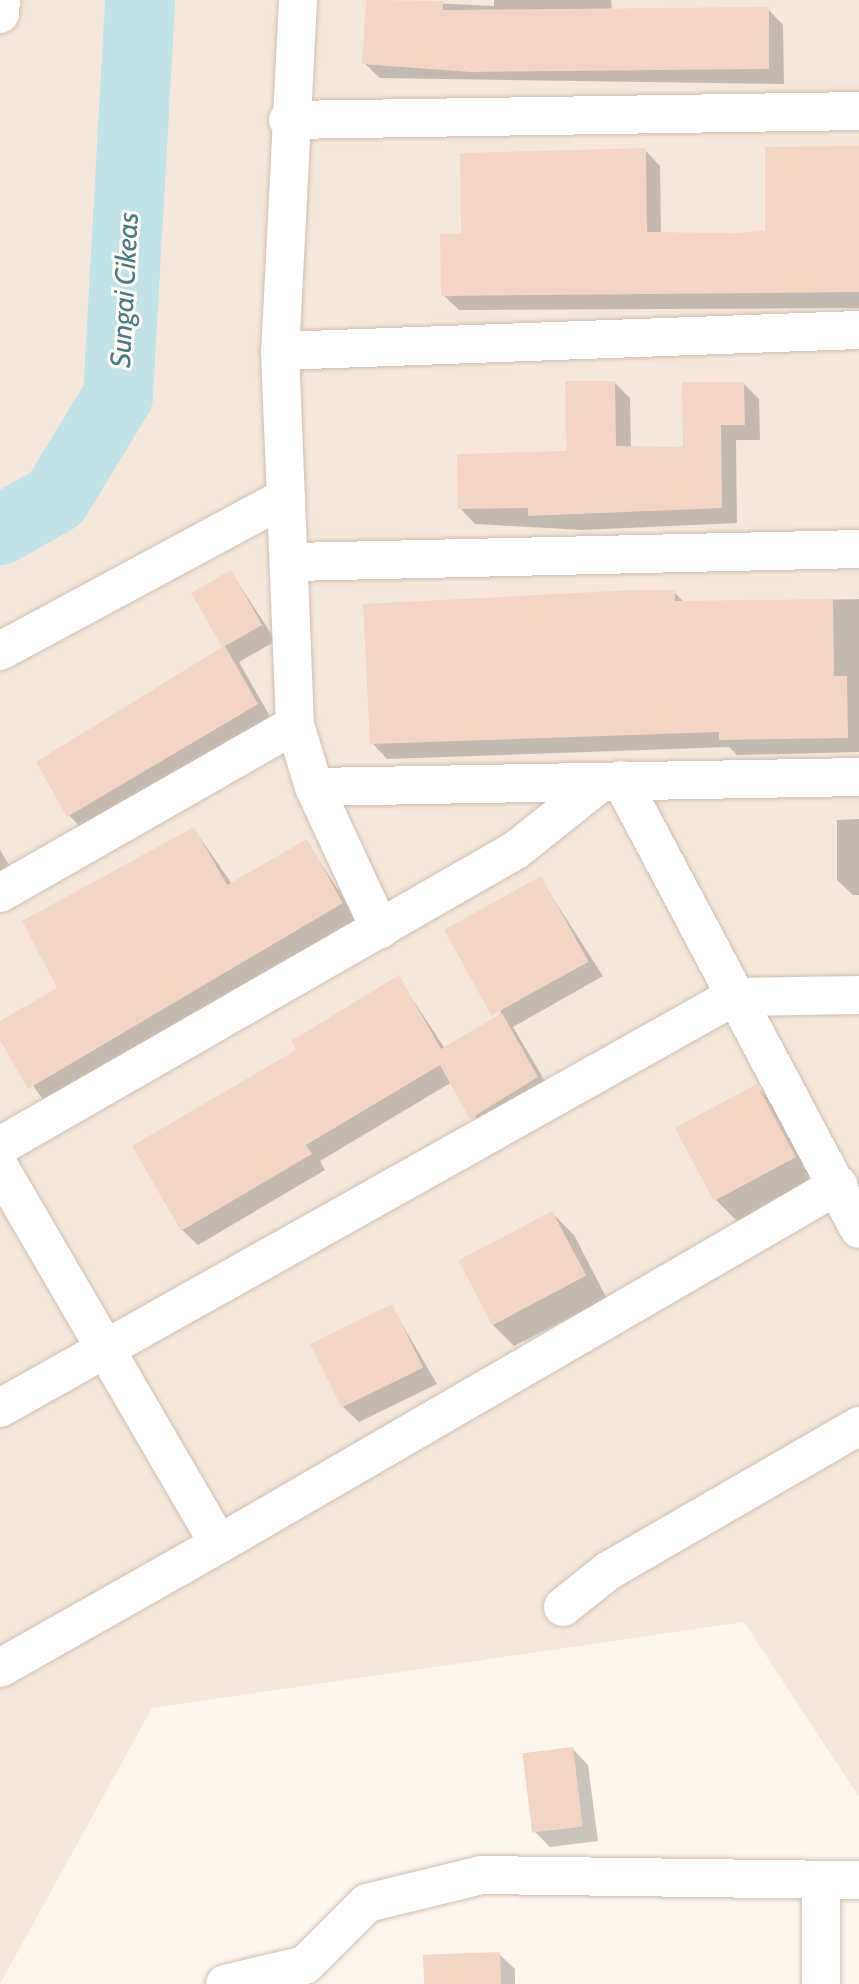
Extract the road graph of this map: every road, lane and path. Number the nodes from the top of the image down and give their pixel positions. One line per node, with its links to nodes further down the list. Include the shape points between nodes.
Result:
1 (1, 0): 3 (street)
2 (298, 0): 5 (street)
3 (0, 14)
4 (859, 111): 5 (street)
5 (288, 120): 7 (street)
6 (859, 330): 7 (street)
7 (280, 351): 8 (street)
8 (286, 497): 10 (street); 11 (street)
9 (859, 549): 10 (street)
10 (292, 562): 12 (street)
11 (0, 651)
12 (295, 725): 15 (street); 16 (street)
13 (859, 777): 14 (street)
14 (611, 782): 15 (street); 17 (street, via 516,850); 19 (street)
15 (314, 787): 17 (street)
16 (0, 893)
17 (380, 929): 20 (street)
18 (859, 995): 19 (street)
19 (733, 997): 22 (street); 24 (street)
20 (0, 1146)
21 (0, 1168): 24 (street)
22 (838, 1185): 23 (street); 27 (street)
23 (858, 1236)
24 (107, 1350): 25 (street); 27 (street)
25 (0, 1408)
26 (859, 1426): 28 (street, via 608,1571)
27 (219, 1544): 29 (street)
28 (563, 1607)
29 (0, 1668)
30 (859, 1880): 31 (street)
31 (821, 1882): 32 (street, via 482,1875 367,1903 305,1965); 33 (street)
32 (225, 1984)
33 (821, 1984)

